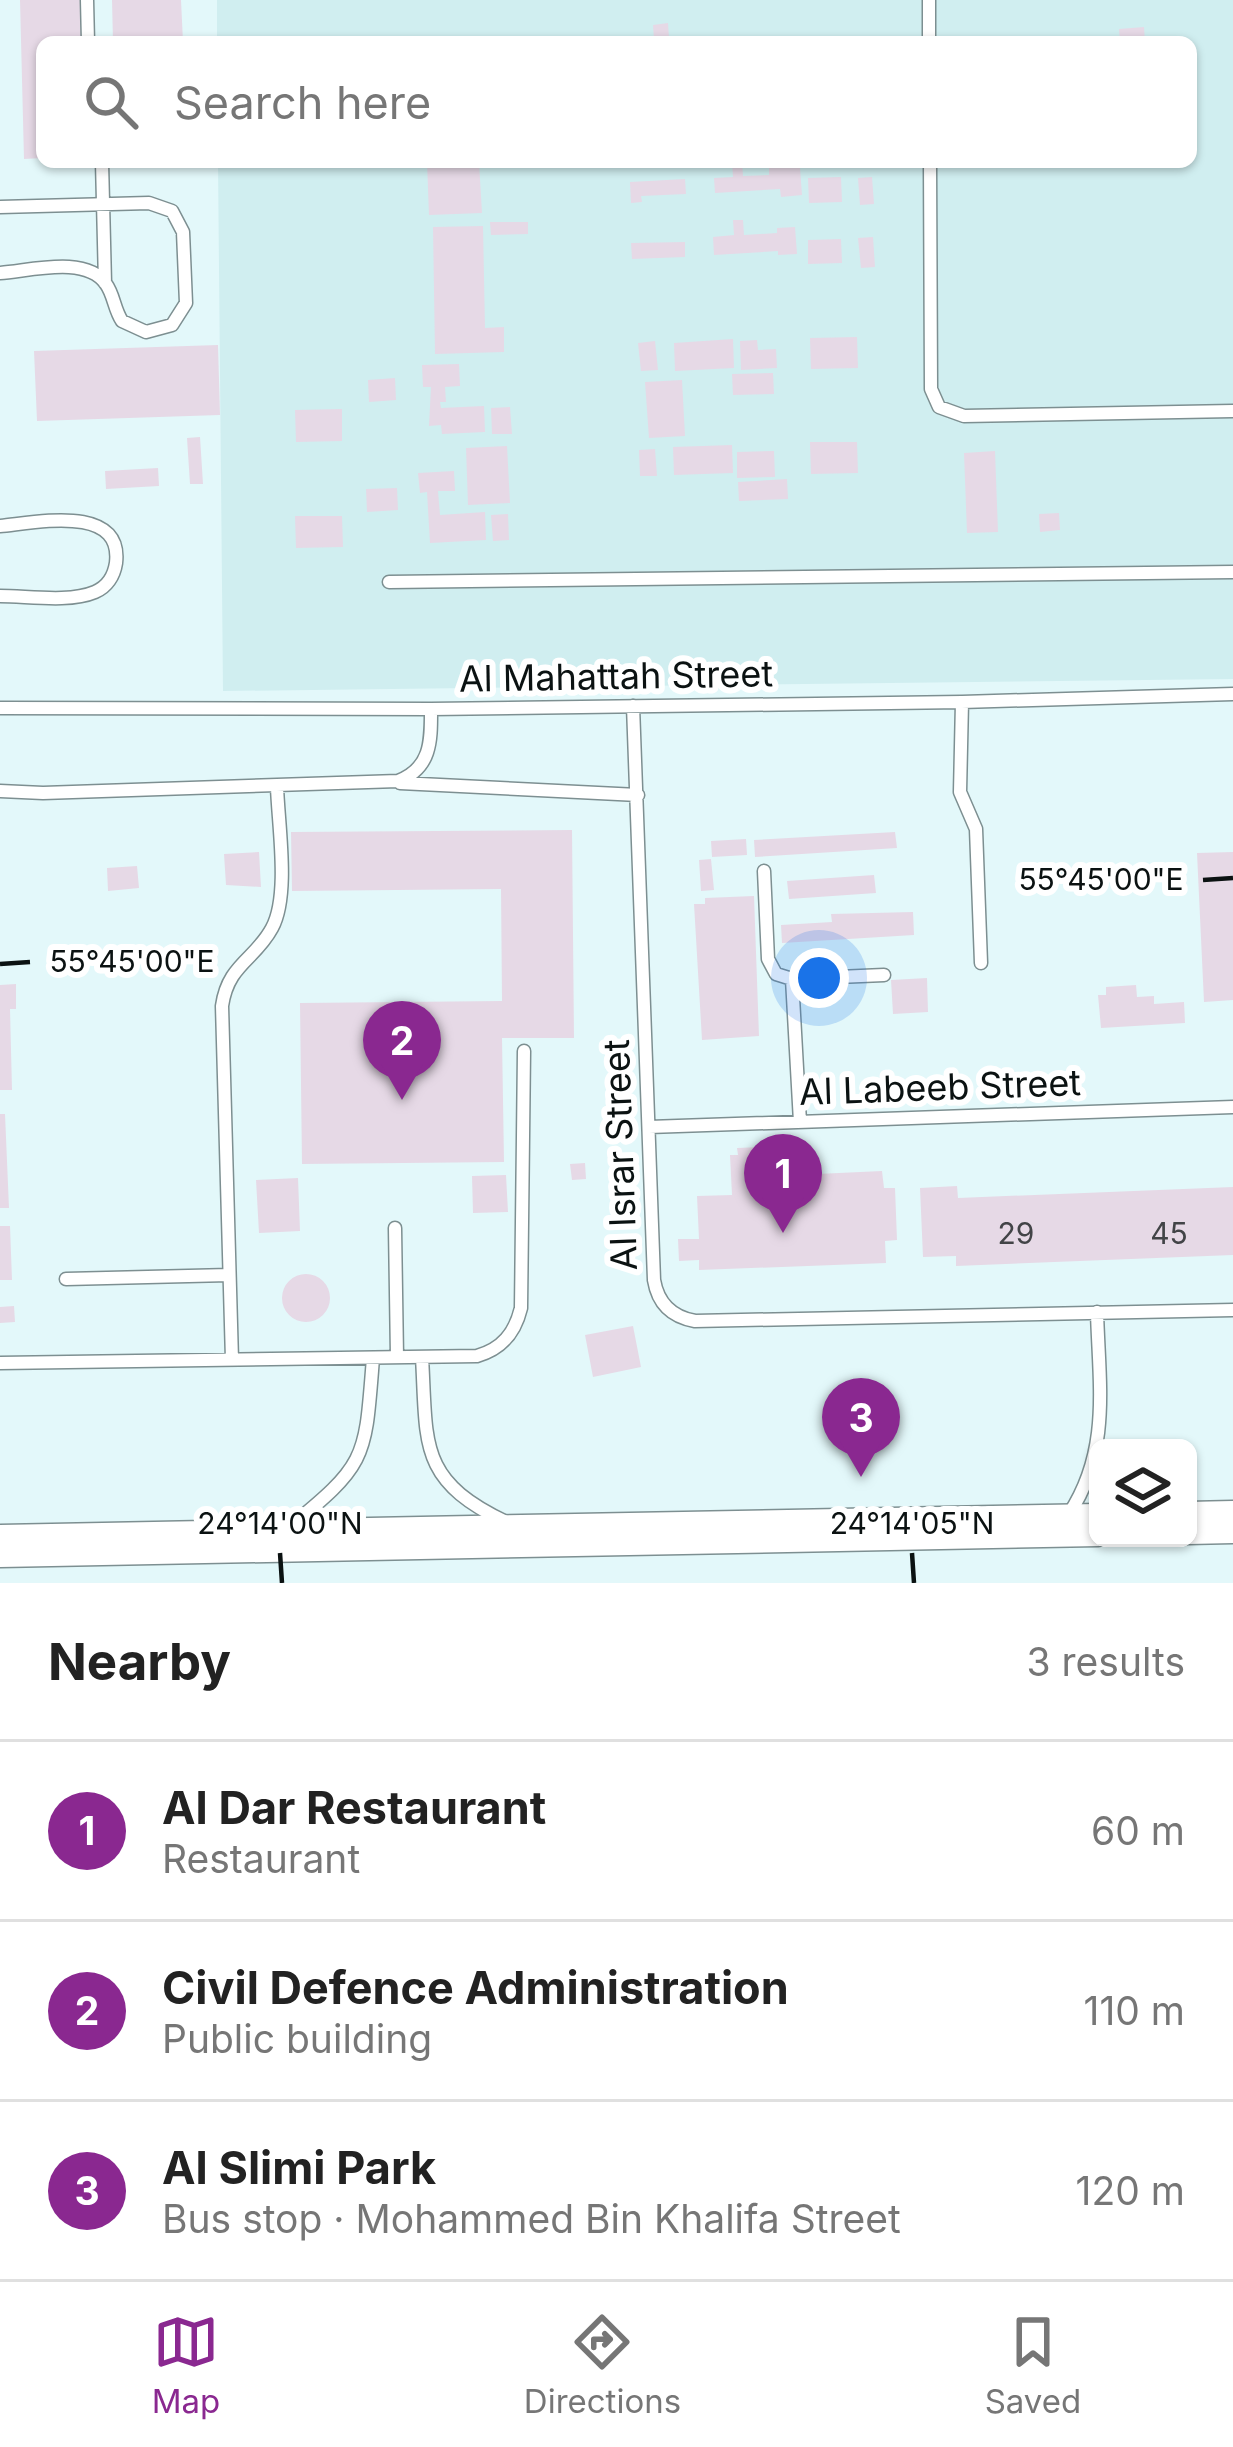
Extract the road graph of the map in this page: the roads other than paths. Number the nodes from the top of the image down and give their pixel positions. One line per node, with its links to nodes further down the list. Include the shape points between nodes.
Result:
1 (87, 0): 3 (lane)
2 (928, 0): 4 (lane)
3 (88, 36)
4 (929, 36)
5 (101, 168): 7 (lane)
6 (930, 168): 11 (lane, via 931,389 939,407 964,416)
7 (103, 204): 8 (lane); 10 (lane); 10 (lane, via 157,204 177,217 183,311 164,329 137,331 117,313)
8 (0, 207)
9 (0, 273): 10 (lane, via 76,268)
10 (106, 283)
11 (1233, 412)
12 (0, 526): 15 (lane, via 90,522 109,535 116,557 110,579 92,593)
13 (1233, 572): 14 (lane)
14 (389, 582)
15 (0, 596)
16 (1233, 694): 17 (lane, Al Mahattah Street)
17 (962, 702): 18 (lane, Al Mahattah Street); 26 (lane, via 960,792 976,829)
18 (633, 706): 20 (lane, Al Mahattah Street); 24 (lane, Al Israr Street)
19 (0, 708): 20 (lane, Al Mahattah Street)
20 (431, 709): 21 (lane, via 424,763)
21 (387, 782): 22 (lane); 24 (lane)
22 (277, 786): 23 (lane); 34 (lane, via 278,914 233,972 222,1006)
23 (0, 791)
24 (638, 795): 32 (lane, Al Israr Street)
25 (764, 871): 28 (lane, via 768,959 776,974)
26 (981, 963)
27 (884, 975): 28 (lane)
28 (792, 980): 31 (lane)
29 (524, 1052): 39 (lane, via 518,1319 492,1352)
30 (1233, 1107): 31 (lane, Al Labeeb Street)
31 (800, 1122): 32 (lane, Al Labeeb Street)
32 (649, 1127): 37 (lane, Al Israr Street, via 654,1280 675,1315 695,1321)
33 (395, 1228): 38 (lane)
34 (230, 1275): 35 (lane); 41 (lane)
35 (66, 1279)
36 (1233, 1310): 37 (lane, Al Israr Street)
37 (1097, 1312): 43 (lane)
38 (397, 1357): 39 (lane); 40 (lane)
39 (422, 1357): 48 (lane, via 439,1472 470,1505)
40 (374, 1358): 41 (lane); 49 (lane, via 367,1437 353,1468)
41 (232, 1360): 42 (lane)
42 (0, 1363)
43 (1103, 1439)
44 (1089, 1476): 47 (lane)
45 (1233, 1522): 46 (highway)
46 (1197, 1523)
47 (1080, 1525): 48 (highway)
48 (532, 1534): 49 (highway)
49 (273, 1540): 50 (highway)
50 (0, 1546)

